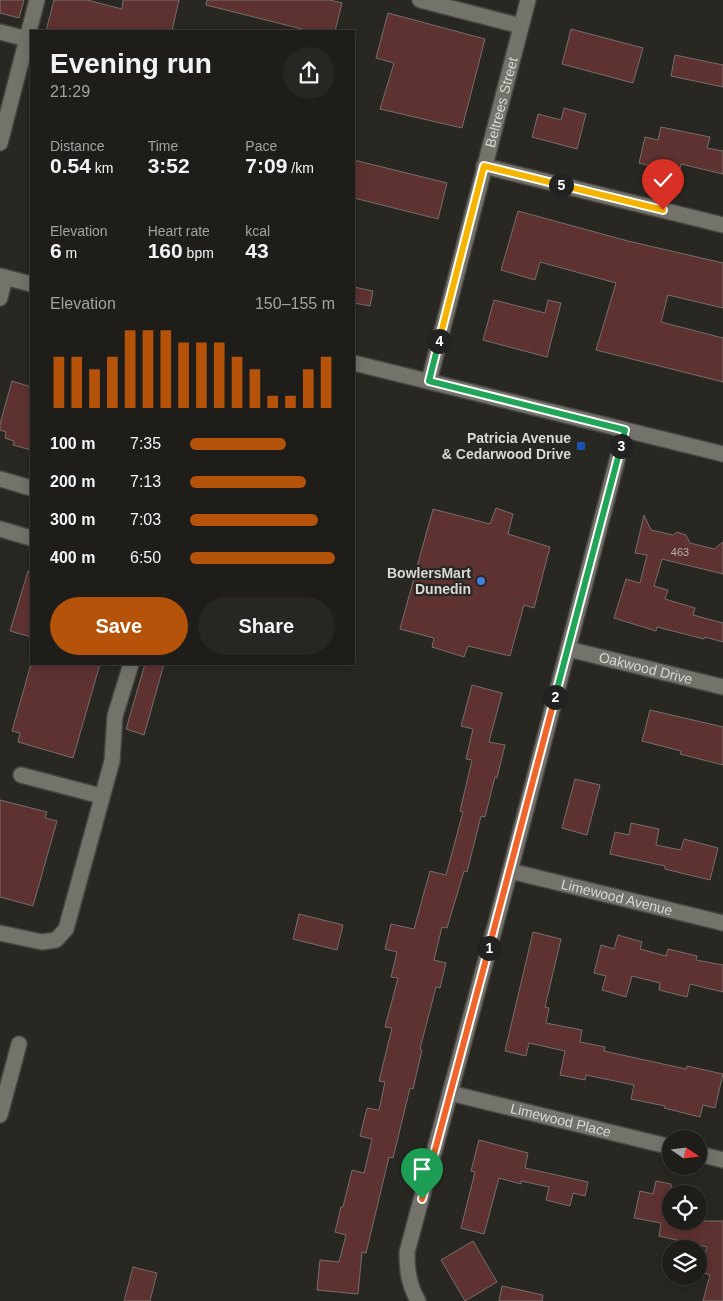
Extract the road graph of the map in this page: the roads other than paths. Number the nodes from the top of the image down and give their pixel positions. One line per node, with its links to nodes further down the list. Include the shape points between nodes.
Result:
1 (37, 0): 5 (street)
2 (420, 0): 4 (street)
3 (528, 0): 4 (street, Beltrees Street)
4 (521, 26): 10 (street, Beltrees Street)
5 (31, 30)
6 (0, 32): 8 (street)
7 (30, 34): 8 (street)
8 (27, 49): 9 (street)
9 (0, 143)
10 (484, 166): 11 (street); 16 (street, Beltrees Street)
11 (723, 225)
12 (3, 277): 13 (street); 14 (street)
13 (30, 284)
14 (0, 298)
15 (355, 362): 16 (street)
16 (429, 381): 17 (street)
17 (625, 430): 18 (street); 23 (street)
18 (723, 454)
19 (0, 479): 20 (street)
20 (30, 488)
21 (0, 529): 22 (street)
22 (30, 538)
23 (568, 648): 25 (street, Oakwood Drive); 28 (street)
24 (132, 665): 27 (street, via 115,716 112,761)
25 (723, 687)
26 (20, 775): 27 (street)
27 (101, 796): 30 (street, via 66,929 56,940 42,942)
28 (510, 871): 29 (street, Limewood Avenue); 32 (street)
29 (723, 923)
30 (0, 933)
31 (19, 1044): 33 (street)
32 (450, 1093): 34 (street, Limewood Place); 37 (street, via 407,1252 407,1273)
33 (0, 1115)
34 (662, 1145)
35 (708, 1156): 36 (street)
36 (723, 1160)
37 (418, 1301)

